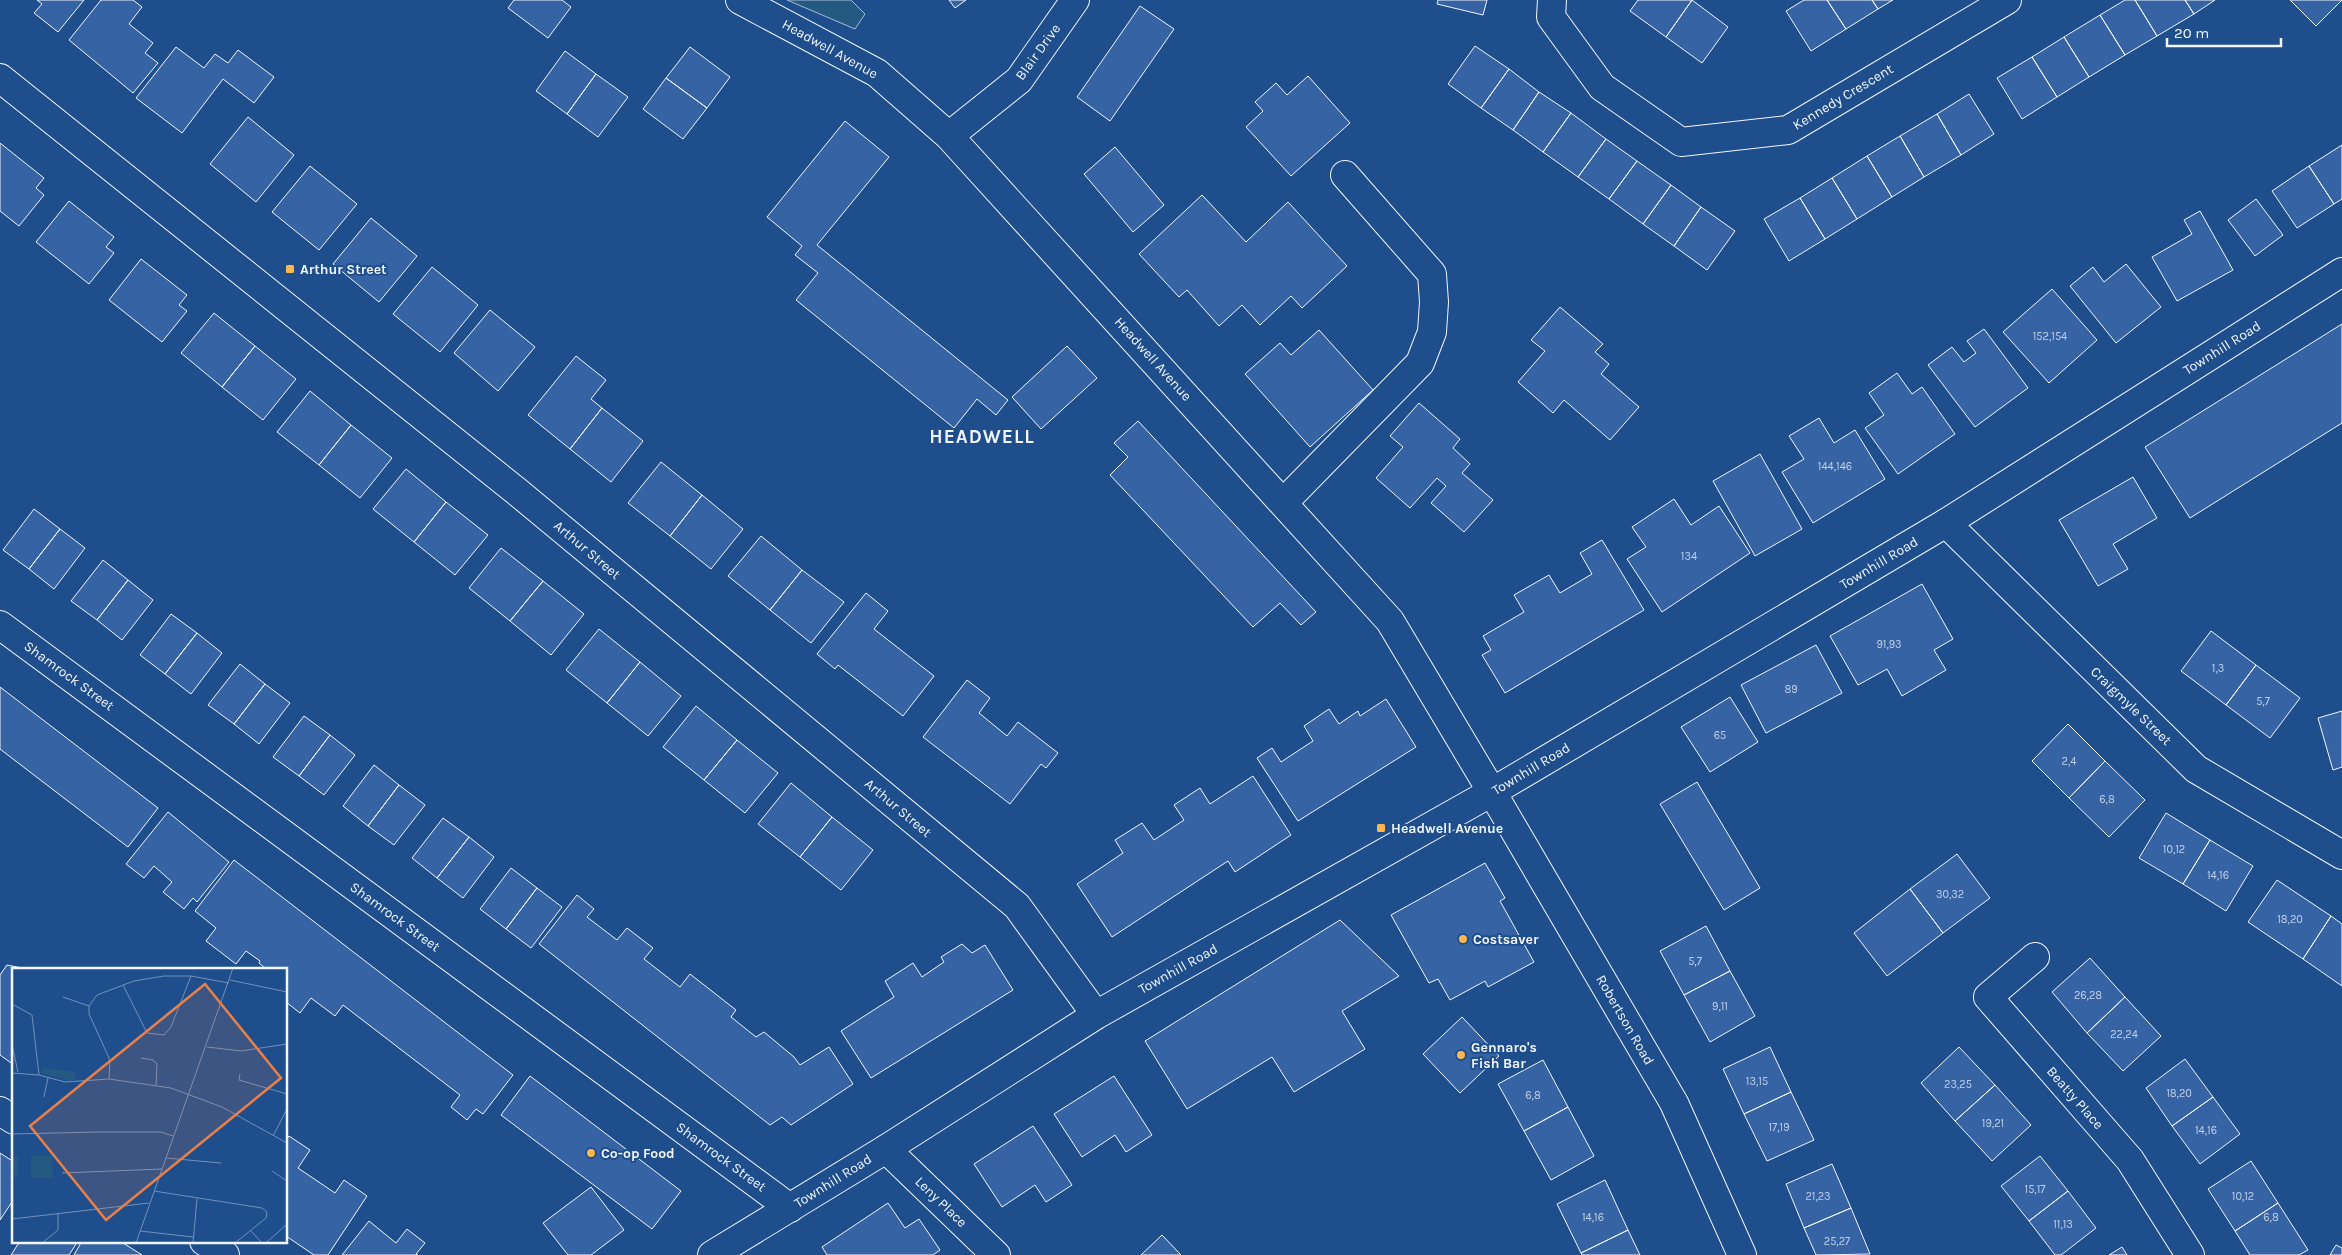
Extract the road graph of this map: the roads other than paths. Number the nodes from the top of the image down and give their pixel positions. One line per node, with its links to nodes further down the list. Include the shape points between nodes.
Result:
1 (740, 0): 6 (street, Headwell Avenue, via 877,73)
2 (1075, 0): 6 (street, Blair Drive, via 1019,80)
3 (1552, 0): 4 (street, Kennedy Crescent, via 1551,17 1602,88 1681,142 1788,130)
4 (2007, 0)
5 (0, 78): 15 (street, Arthur Street, via 515,490 1017,906)
6 (948, 136): 9 (street, Headwell Avenue)
7 (1345, 176): 9 (street, via 1432,274 1432,332 1420,363)
8 (2342, 272): 10 (street, Townhill Road)
9 (1283, 503): 12 (street, Headwell Avenue, via 1390,621)
10 (1946, 523): 12 (street, Townhill Road); 13 (street, Craigmyle Street, via 2196,769)
11 (0, 625): 19 (street, Shamrock Street)
12 (1492, 792): 15 (street, Townhill Road); 24 (street, Robertson Road, via 1674,1103)
13 (2342, 854)
14 (2034, 957): 25 (street, Beatty Place, via 1988,997 2130,1160)
15 (1096, 1015): 18 (street, Townhill Road)
16 (0, 1111): 17 (street)
17 (12, 1119)
18 (886, 1149): 19 (street, Townhill Road); 23 (street, Leny Place)
19 (790, 1208): 22 (street, Townhill Road)
20 (206, 1242): 21 (street)
21 (225, 1255)
22 (712, 1255)
23 (996, 1255)
24 (1742, 1255)
25 (2190, 1255)

